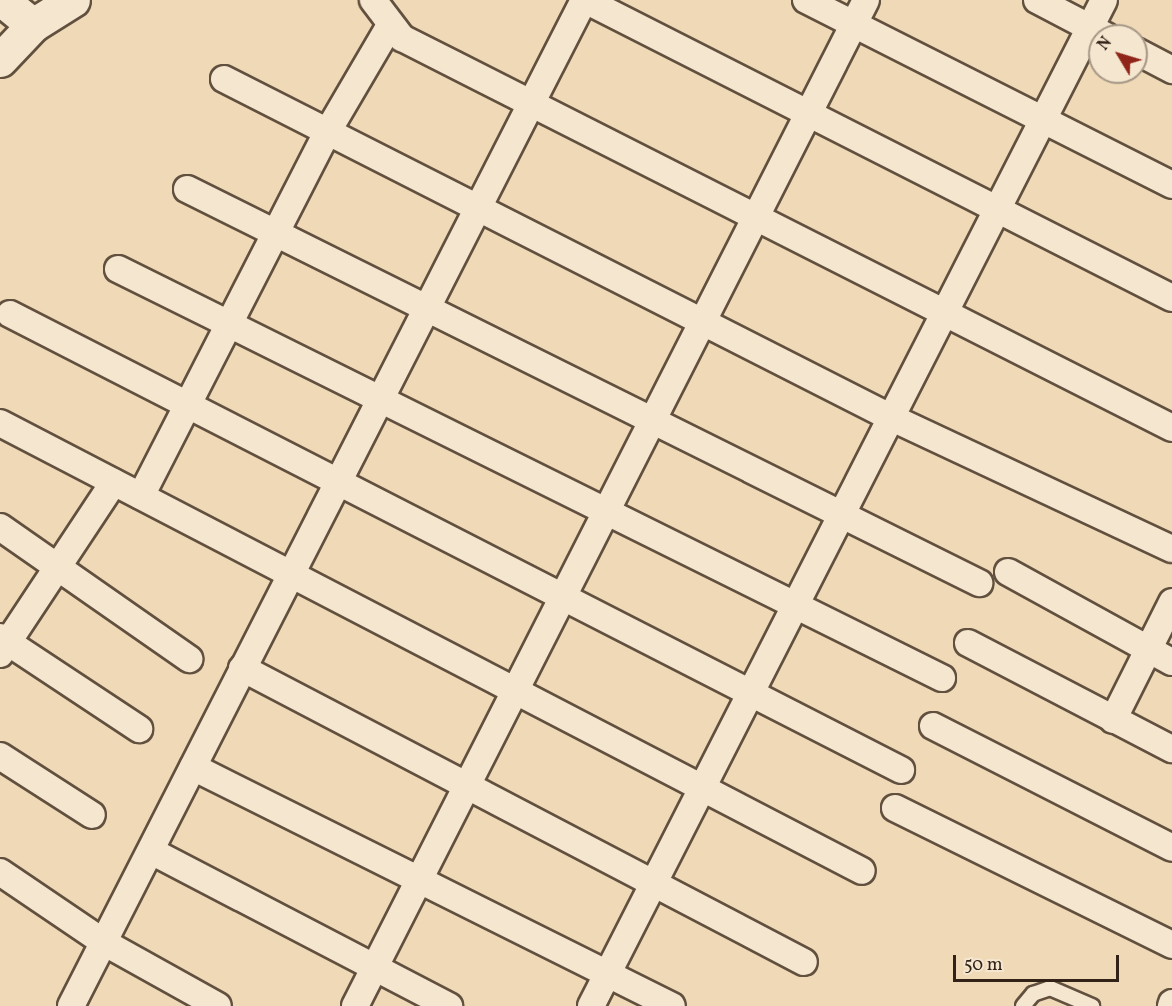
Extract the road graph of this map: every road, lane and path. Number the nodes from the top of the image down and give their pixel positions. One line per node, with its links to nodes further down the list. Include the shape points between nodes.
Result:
1 (73, 0): 11 (street)
2 (374, 0): 12 (street)
3 (584, 0): 19 (street); 20 (street)
4 (806, 0): 9 (street)
5 (866, 0): 9 (street)
6 (1037, 0): 13 (street)
7 (1104, 0): 10 (street)
8 (5, 4): 11 (street)
9 (854, 24): 20 (street); 21 (street)
10 (1100, 24)
11 (33, 25): 16 (street)
12 (389, 27): 19 (street); 22 (street)
13 (1088, 27)
14 (1088, 48): 21 (street)
15 (1148, 57): 17 (street)
16 (1, 58)
17 (1172, 70)
18 (224, 79): 22 (street)
19 (530, 103): 25 (street); 27 (street)
20 (810, 111): 26 (street); 27 (street)
21 (1043, 120): 23 (street); 26 (street)
22 (328, 131): 25 (street); 28 (street)
23 (1172, 185)
24 (187, 189): 28 (street)
25 (477, 207): 31 (street); 34 (street)
26 (998, 208): 30 (street); 32 (street)
27 (757, 218): 32 (street); 34 (street)
28 (277, 232): 31 (street); 35 (street)
29 (118, 269): 35 (street)
30 (1172, 298)
31 (428, 306): 36 (street); 39 (street)
32 (945, 311): 38 (street); 41 (street)
33 (10, 314): 37 (street)
34 (700, 320): 38 (street); 39 (street)
35 (230, 323): 36 (street); 37 (street)
36 (382, 396): 42 (street); 45 (street)
37 (187, 405): 42 (street); 44 (street)
38 (890, 417): 46 (street); 48 (street)
39 (652, 420): 45 (street); 46 (street)
40 (0, 423): 43 (street)
41 (1172, 428)
42 (335, 481): 50 (street); 53 (street)
43 (114, 482): 44 (street); 49 (street)
44 (141, 496): 50 (street)
45 (606, 511): 53 (street); 55 (street)
46 (842, 514): 52 (street); 55 (street)
47 (0, 527): 49 (street)
48 (1172, 549)
49 (58, 568): 57 (street); 59 (street)
50 (289, 572): 61 (street); 63 (street)
51 (1008, 572): 58 (street)
52 (979, 583)
53 (563, 597): 63 (street); 64 (street)
54 (1172, 602): 58 (street)
55 (795, 605): 62 (street); 64 (street)
56 (968, 643): 65 (street)
57 (3, 644): 67 (street)
58 (1149, 649): 60 (street); 65 (street)
59 (189, 660)
60 (1172, 662)
61 (242, 668): 70 (street); 73 (street)
62 (942, 678)
63 (515, 691): 72 (street); 73 (street)
64 (751, 693): 71 (street); 72 (street)
65 (1113, 720): 68 (street)
66 (933, 726): 76 (street)
67 (139, 729)
68 (1172, 749)
69 (0, 756): 75 (street)
70 (194, 767): 77 (street); 80 (street)
71 (901, 770)
72 (702, 788): 78 (street); 81 (street)
73 (465, 789): 80 (street); 81 (street)
74 (895, 808): 83 (street)
75 (92, 815)
76 (1172, 848)
77 (153, 852): 82 (street); 85 (street)
78 (862, 871)
79 (0, 872): 82 (street)
80 (418, 877): 85 (street); 86 (street)
81 (653, 885): 84 (street); 86 (street)
82 (105, 943): 87 (street); 88 (street)
83 (1172, 945)
84 (804, 962)
85 (373, 968): 89 (street); 90 (street)
86 (608, 973): 91 (street); 92 (street)
87 (71, 1006)
88 (218, 1006)
89 (355, 1006)
90 (448, 1006)
91 (591, 1006)
92 (672, 1006)
93 (1023, 1006): 94 (lane, via 1033,994 1050,988)
94 (1092, 1006)

